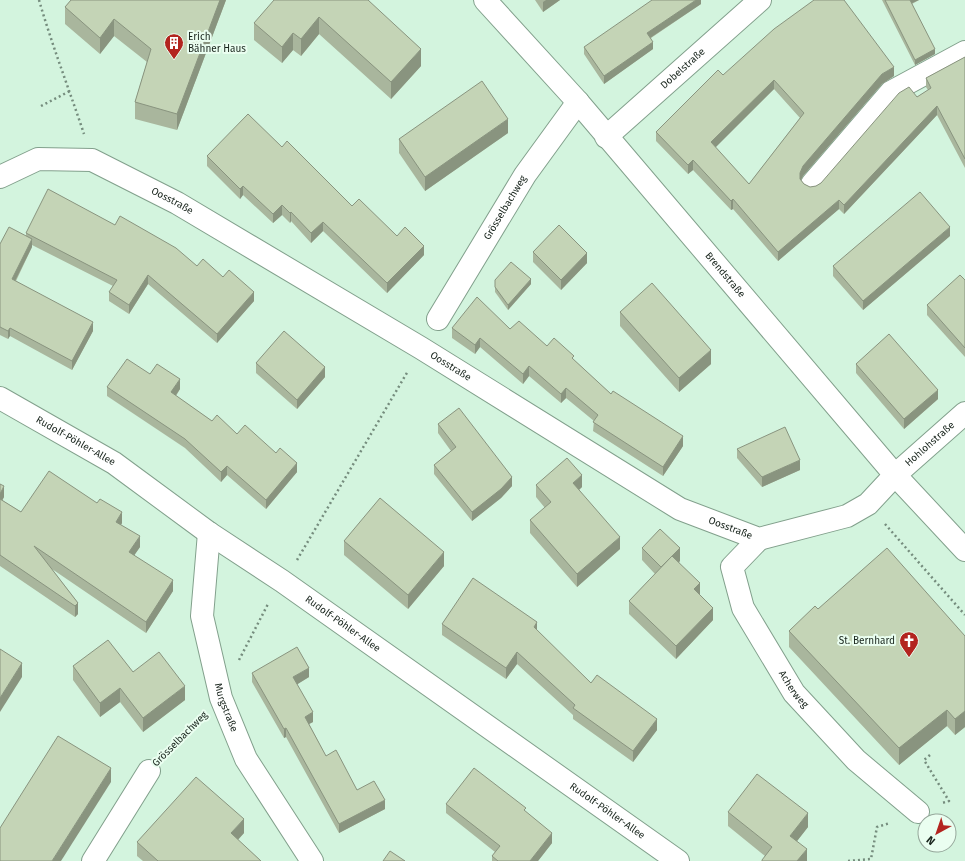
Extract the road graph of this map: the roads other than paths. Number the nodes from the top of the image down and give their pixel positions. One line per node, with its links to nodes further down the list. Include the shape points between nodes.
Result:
1 (485, 0): 4 (street, Brendstraße)
2 (760, 0): 5 (street, Dobelstraße)
3 (965, 52): 7 (street, via 891,92)
4 (578, 102): 5 (street, Brendstraße); 8 (street, Grösselbachweg, via 525,175)
5 (606, 137): 11 (street, Brendstraße)
6 (0, 177): 13 (street, Oosstraße, via 38,159 92,160 191,211 421,348 680,509)
7 (812, 184)
8 (438, 319)
9 (0, 398): 12 (street, Rudolf-Pöhler-Allee, via 114,463)
10 (965, 413): 11 (street, Hohlohstraße)
11 (895, 475): 13 (street, Oosstraße, via 868,504 847,516); 14 (street, Brendstraße)
12 (209, 533): 18 (street, Murgstraße, via 202,616 221,698 246,759); 19 (street, Rudolf-Pöhler-Allee, via 294,590)
13 (759, 539): 16 (street, Acherweg, via 732,568 743,608 794,693 856,760)
14 (960, 551)
15 (149, 771): 17 (street, Grösselbachweg)
16 (918, 812)
17 (94, 861)
18 (312, 861)
19 (678, 861)

